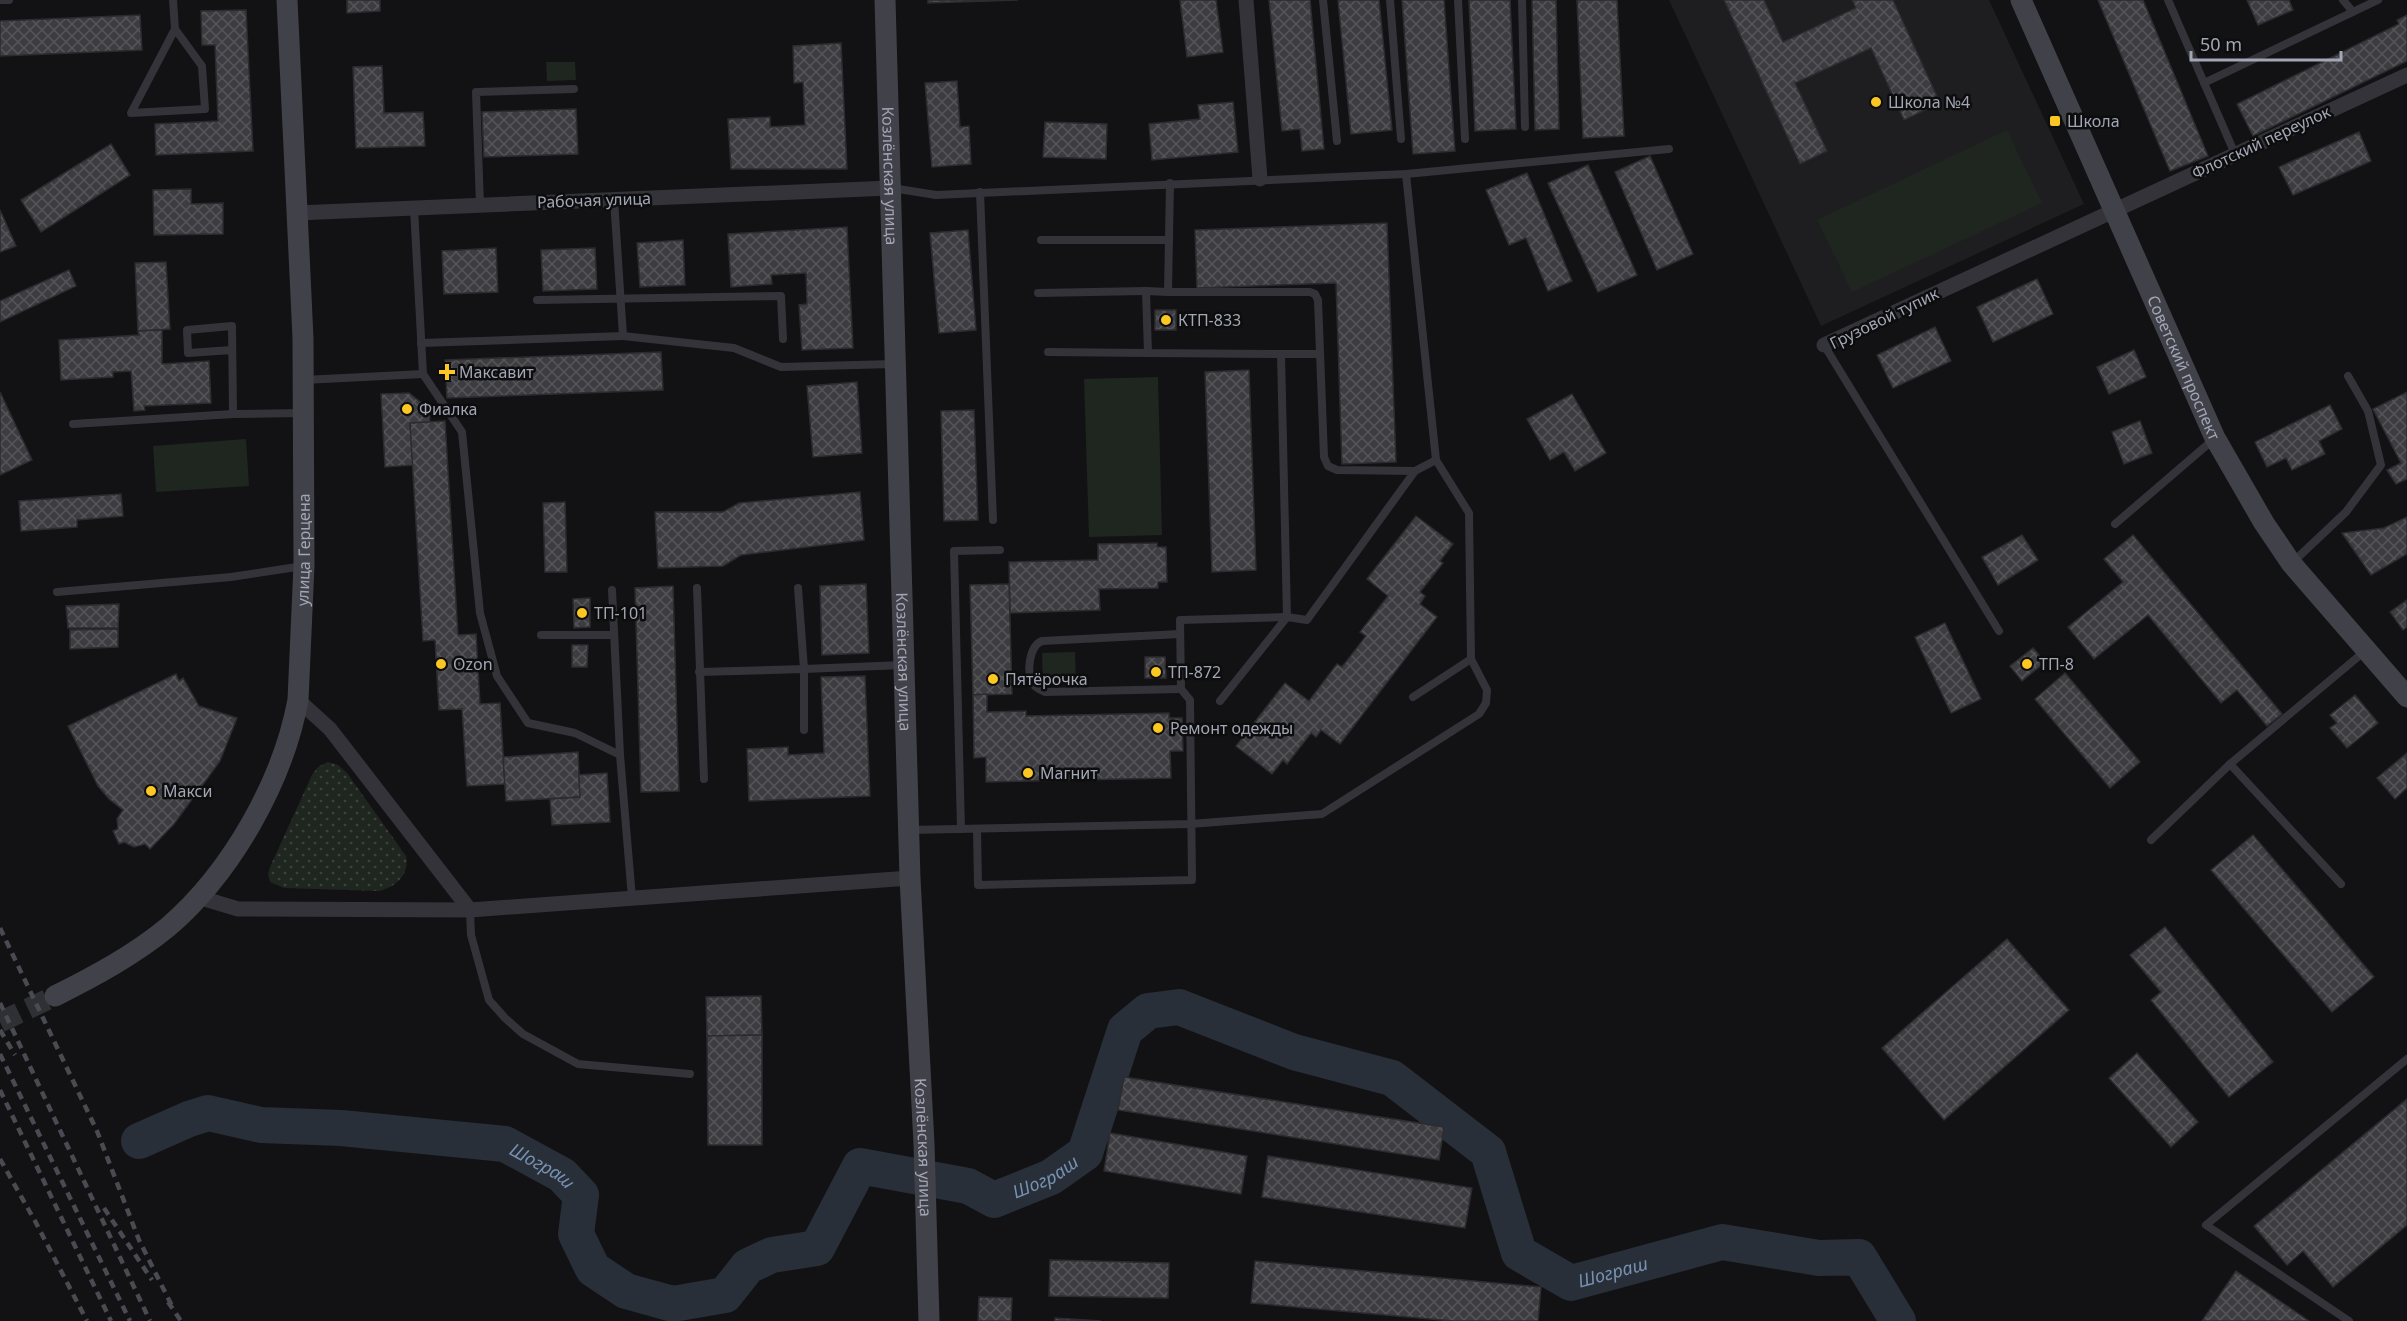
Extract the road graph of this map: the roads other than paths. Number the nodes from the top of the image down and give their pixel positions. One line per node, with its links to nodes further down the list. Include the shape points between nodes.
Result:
1 (1, 0): 2 (lane)
2 (9, 0)
3 (173, 0): 16 (lane)
4 (287, 0): 35 (street, улица Герцена)
5 (885, 0): 29 (street, Козлёнская улица)
6 (1246, 0): 27 (street)
7 (1323, 0): 23 (lane)
8 (1390, 0): 21 (lane)
9 (1458, 0): 22 (lane)
10 (1522, 0): 20 (lane)
11 (2021, 0): 34 (street, Советский проспект)
12 (2168, 0): 18 (lane)
13 (2343, 0): 15 (lane)
14 (2378, 0): 15 (lane)
15 (2353, 12): 18 (lane)
16 (176, 29): 16 (lane, via 153,71 131,113 205,109 201,66)
17 (2407, 75): 25 (street, Флотский переулок)
18 (2204, 83): 25 (lane)
19 (574, 89): 32 (lane, via 476,92)
20 (1526, 127)
21 (1401, 139)
22 (1465, 139)
23 (1336, 141)
24 (1669, 149): 26 (lane)
25 (2235, 154): 34 (street, Флотский переулок)
26 (1406, 174): 27 (lane); 60 (lane)
27 (1260, 179): 28 (lane)
28 (1170, 183): 30 (lane); 37 (lane)
29 (890, 188): 30 (lane, via 936,195); 31 (street, Рабочая улица); 52 (street, Козлёнская улица)
30 (980, 192): 62 (lane)
31 (614, 200): 32 (street, Рабочая улица); 41 (lane)
32 (480, 205): 33 (street, Рабочая улица)
33 (414, 208): 35 (street, Рабочая улица); 45 (lane)
34 (2115, 209): 46 (street, Грузовой тупик); 59 (street, Советский проспект)
35 (297, 213): 55 (street, улица Герцена)
36 (1041, 240): 37 (lane)
37 (1169, 240): 39 (lane)
38 (1146, 291): 39 (lane); 40 (lane); 49 (lane)
39 (1168, 292): 51 (lane, via 1315,294)
40 (1038, 293)
41 (620, 299): 42 (lane); 43 (lane); 44 (lane, via 781,296)
42 (537, 300)
43 (623, 336): 45 (lane); 52 (lane, via 734,348 781,367)
44 (783, 339)
45 (421, 343): 53 (lane)
46 (1824, 345): 72 (lane, Грузовой тупик)
47 (232, 350): 47 (lane, via 188,353 187,330 232,326); 57 (lane)
48 (1048, 352): 49 (lane)
49 (1148, 353): 50 (lane)
50 (1281, 354): 51 (lane); 71 (lane)
51 (1320, 354): 61 (lane, via 1324,457 1328,466 1337,470)
52 (896, 364): 78 (street, Козлёнская улица)
53 (423, 374): 55 (lane); 87 (lane, via 462,432 480,613 497,676 528,723 575,733)
54 (2348, 376): 65 (lane, via 2368,411 2381,465 2346,512)
55 (303, 381): 56 (street, улица Герцена)
56 (303, 413): 57 (lane); 66 (street, улица Герцена)
57 (233, 414): 58 (lane)
58 (74, 424)
59 (2215, 438): 63 (lane); 65 (street, Советский проспект)
60 (1436, 460): 61 (lane); 77 (lane, via 1468,513)
61 (1415, 471): 71 (lane, via 1307,620)
62 (993, 520)
63 (2115, 524)
64 (1000, 550): 91 (lane, via 954,551)
65 (2291, 563): 76 (street, Советский проспект)
66 (304, 565): 70 (lane, via 231,577); 84 (street, улица Герцена)
67 (697, 588): 80 (lane)
68 (798, 588): 79 (lane)
69 (612, 590): 73 (lane)
70 (57, 592)
71 (1287, 617): 74 (lane, via 1180,620); 85 (lane)
72 (1999, 631)
73 (614, 634): 75 (lane); 87 (lane)
74 (1180, 634): 81 (lane); 81 (lane, via 1042,641 1031,653 1031,681 1045,692)
75 (541, 635)
76 (2367, 650): 83 (street, Советский проспект); 88 (lane)
77 (1471, 659): 82 (lane); 90 (lane, via 1487,690 1486,703 1479,714 1322,814)
78 (904, 665): 79 (lane); 93 (street, Козлёнская улица)
79 (804, 669): 80 (lane); 86 (lane)
80 (699, 672): 89 (lane)
81 (1181, 689): 90 (lane, via 1190,700)
82 (1413, 697)
83 (2407, 697)
84 (298, 700): 97 (street, улица Герцена, via 294,722 265,797 240,840); 99 (street, via 330,729)
85 (1220, 701)
86 (804, 729)
87 (620, 755): 98 (lane)
88 (2230, 764): 94 (lane); 96 (lane)
89 (704, 779)
90 (1190, 824): 92 (lane); 92 (lane, via 1192,880 978,885)
91 (961, 829): 92 (lane); 93 (lane)
92 (977, 829)
93 (908, 830): 95 (street, Козлёнская улица)
94 (2151, 840)
95 (910, 878): 98 (street); 103 (street, Козлёнская улица)
96 (2341, 884)
97 (198, 897): 99 (street, via 238,909); 100 (street, улица Герцена, via 168,926 126,957)
98 (632, 898): 99 (street)
99 (470, 910): 102 (lane, via 471,935 489,1000 523,1034 578,1064)
100 (55, 996)
101 (2407, 1059): 104 (lane, via 2206,1226)
102 (690, 1074)
103 (929, 1321)
104 (2349, 1321)

